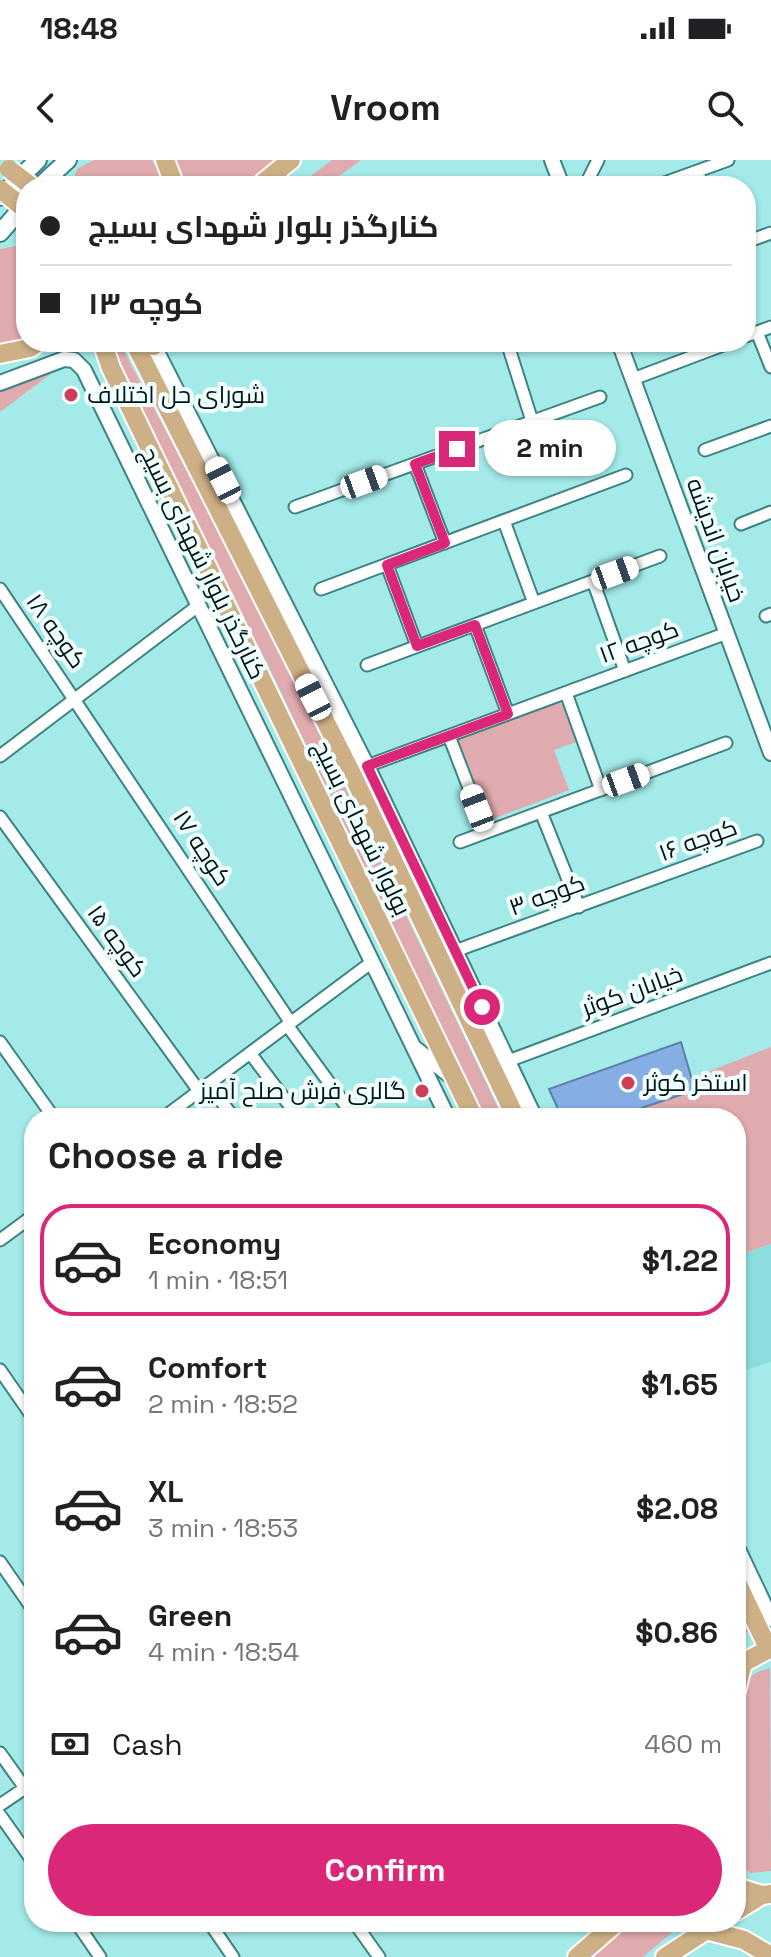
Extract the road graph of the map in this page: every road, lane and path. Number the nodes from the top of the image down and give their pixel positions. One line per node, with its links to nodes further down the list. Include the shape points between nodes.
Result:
1 (38, 160): 6 (main road)
2 (68, 160): 7 (main road)
3 (291, 160): 8 (main road)
4 (728, 160): 5 (street)
5 (697, 171): 9 (street); 10 (street)
6 (22, 176)
7 (51, 176)
8 (271, 176)
9 (683, 176)
10 (699, 176)
11 (16, 181): 13 (main road)
12 (0, 189): 14 (main road, bridge)
13 (0, 197)
14 (13, 221)
15 (756, 341): 22 (street)
16 (105, 352): 65 (main road, بولوار شهدای بسیج)
17 (139, 352): 34 (main road, بولوار شهدای بسیج)
18 (158, 352): 31 (street)
19 (510, 352): 26 (street)
20 (623, 352): 23 (street, خیابان اندیشه)
21 (705, 352): 23 (street)
22 (771, 367)
23 (633, 379): 46 (street, خیابان اندیشه)
24 (0, 383): 44 (street, کنارگذر بلوار شهدای بسیج, via 64,359 84,370)
25 (600, 397): 26 (street)
26 (532, 421): 29 (street)
27 (771, 426): 28 (street)
28 (705, 450)
29 (415, 464): 32 (street); 37 (street)
30 (626, 475): 35 (street)
31 (223, 480): 34 (street); 57 (street)
32 (295, 507)
33 (771, 512): 36 (street)
34 (222, 516): 61 (main road, بولوار شهدای بسیج)
35 (504, 521): 37 (street); 43 (street)
36 (741, 524)
37 (445, 543): 39 (street)
38 (660, 556): 40 (street)
39 (387, 565): 42 (street); 47 (street)
40 (593, 581): 43 (street); 49 (street)
41 (0, 589): 51 (street, کوچه ۱۸)
42 (321, 589)
43 (534, 603): 45 (street)
44 (199, 605): 51 (street); 68 (street, کنارگذر بلوار شهدای بسیج)
45 (475, 625): 47 (street); 52 (street)
46 (727, 633): 49 (street, کوچه ۱۲); 55 (street, خیابان اندیشه)
47 (417, 646): 48 (street)
48 (367, 665)
49 (625, 671): 50 (street, کوچه ۱۲)
50 (566, 693): 52 (street, کوچه ۱۲); 58 (street)
51 (76, 698): 56 (street); 73 (street, کوچه ۱۷)
52 (508, 714): 53 (street, کوچه ۱۲)
53 (449, 736): 57 (street, کوچه ۱۲); 62 (street)
54 (726, 743): 58 (street)
55 (771, 753)
56 (0, 756)
57 (367, 766): 66 (street)
58 (601, 790): 59 (street)
59 (541, 812): 62 (street); 69 (street)
60 (0, 817): 79 (street, کوچه ۱۵)
61 (374, 820): 66 (street); 87 (main road, بولوار شهدای بسیج)
62 (486, 832): 64 (street)
63 (757, 841): 67 (street, کوچه ۱۶)
64 (460, 842)
65 (347, 853): 68 (street); 78 (main road, بولوار شهدای بسیج)
66 (412, 859): 70 (street)
67 (654, 879): 69 (street, کوچه ۳)
68 (337, 890): 71 (street, کنارگذر بلوار شهدای بسیج)
69 (579, 907): 70 (street, کوچه ۳)
70 (455, 951): 77 (street)
71 (372, 962): 73 (street); 75 (street, کنارگذر بلوار شهدای بسیج)
72 (771, 963): 77 (street, خیابان کوثر)
73 (289, 1024): 76 (street); 84 (street, کوچه ۱۷)
74 (0, 1042): 80 (street)
75 (413, 1046): 78 (street); 85 (street, کنارگذر بلوار شهدای بسیج)
76 (250, 1053): 79 (street); 83 (street)
77 (508, 1061): 88 (street)
78 (455, 1079): 86 (main road, بولوار شهدای بسیج)
79 (204, 1088): 81 (street); 82 (street, کوچه ۱۵)
80 (47, 1108)
81 (177, 1108)
82 (224, 1108)
83 (291, 1108)
84 (348, 1108)
85 (443, 1108)
86 (469, 1108)
87 (511, 1108)
88 (530, 1108)
89 (24, 1226): 90 (street)
90 (0, 1240)
91 (0, 1370): 92 (street)
92 (24, 1405)
93 (0, 1562): 95 (street)
94 (746, 1566): 97 (street)
95 (24, 1597)
96 (746, 1600): 98 (main road)
97 (771, 1619)
98 (770, 1648): 99 (main road)
99 (746, 1661)
100 (0, 1753): 101 (street)
101 (24, 1779)
102 (24, 1789): 103 (street)
103 (0, 1805)
104 (0, 1815): 105 (street)
105 (24, 1849)
106 (746, 1890): 107 (main road)
107 (768, 1895): 108 (main road)
108 (746, 1906)
109 (83, 1932): 116 (street)
110 (216, 1932): 117 (street)
111 (361, 1932): 118 (street)
112 (606, 1932): 119 (main road)
113 (699, 1932): 120 (main road)
114 (718, 1932): 115 (main road)
115 (771, 1956)
116 (100, 1957)
117 (233, 1957)
118 (379, 1957)
119 (577, 1957)
120 (665, 1957)

